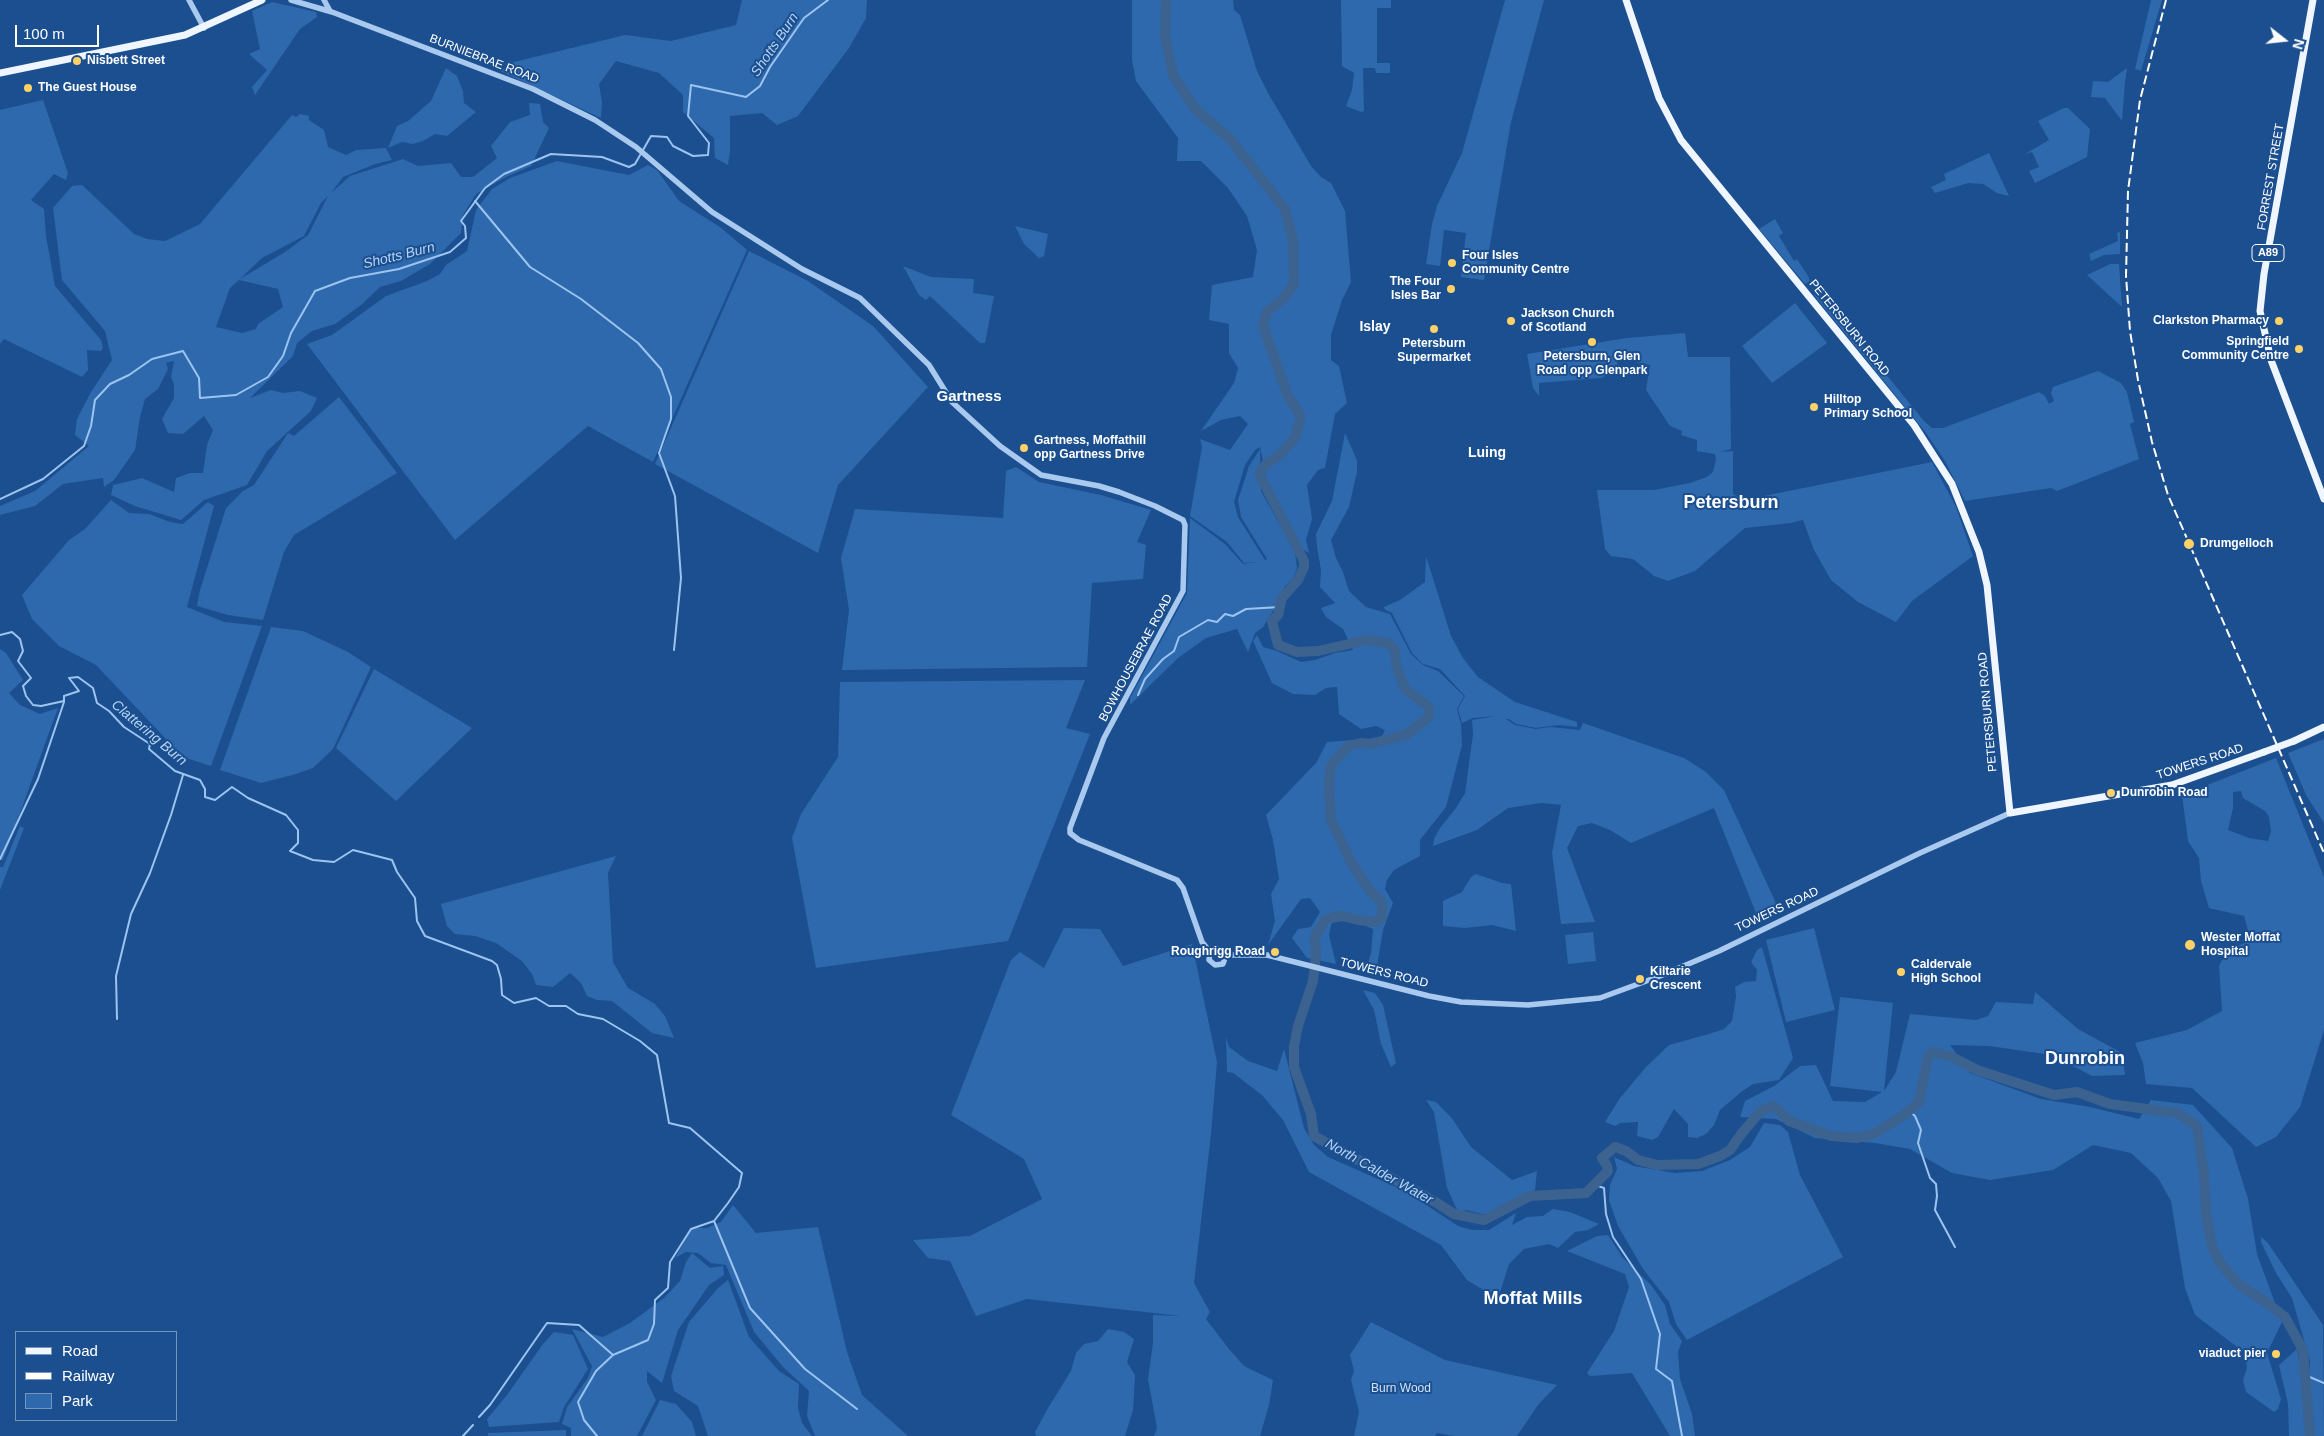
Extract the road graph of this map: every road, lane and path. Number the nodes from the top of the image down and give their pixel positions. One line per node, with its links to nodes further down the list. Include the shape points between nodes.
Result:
1 (189, 0): 10 (street)
2 (262, 0): 10 (main road)
3 (291, 0): 8 (street, BURNIEBRAE ROAD)
4 (317, 0): 8 (street)
5 (324, 0): 9 (street)
6 (1626, 0): 15 (main road, PETERSBURN ROAD, via 1659,98 1678,136 1914,425 1952,484 1979,552 1987,586)
7 (2313, 0): 13 (main road, FORREST STREET / A89, via 2260,311 2271,360)
8 (304, 4): 9 (street, BURNIEBRAE ROAD)
9 (332, 12): 12 (street, BURNIEBRAE ROAD, via 533,88 588,116)
10 (204, 28): 11 (main road, via 186,35)
11 (0, 73)
12 (656, 163): 16 (street, BOWHOUSEBRAE ROAD, via 712,212 802,269 860,298 929,365 952,402 1000,446 1041,475 1119,492 1185,522 1183,591 1104,738 1070,833 1078,840 1177,880 1184,888 1202,942)
13 (2324, 499)
14 (2324, 727): 15 (main road, TOWERS ROAD, bridge, via 2172,785)
15 (2010, 813): 17 (street, TOWERS ROAD, via 1719,951 1600,998 1528,1005 1461,1002 1267,955)
16 (1210, 952): 17 (street, via 1218,949); 17 (street, via 1209,960 1214,965 1223,964)
17 (1226, 955)

